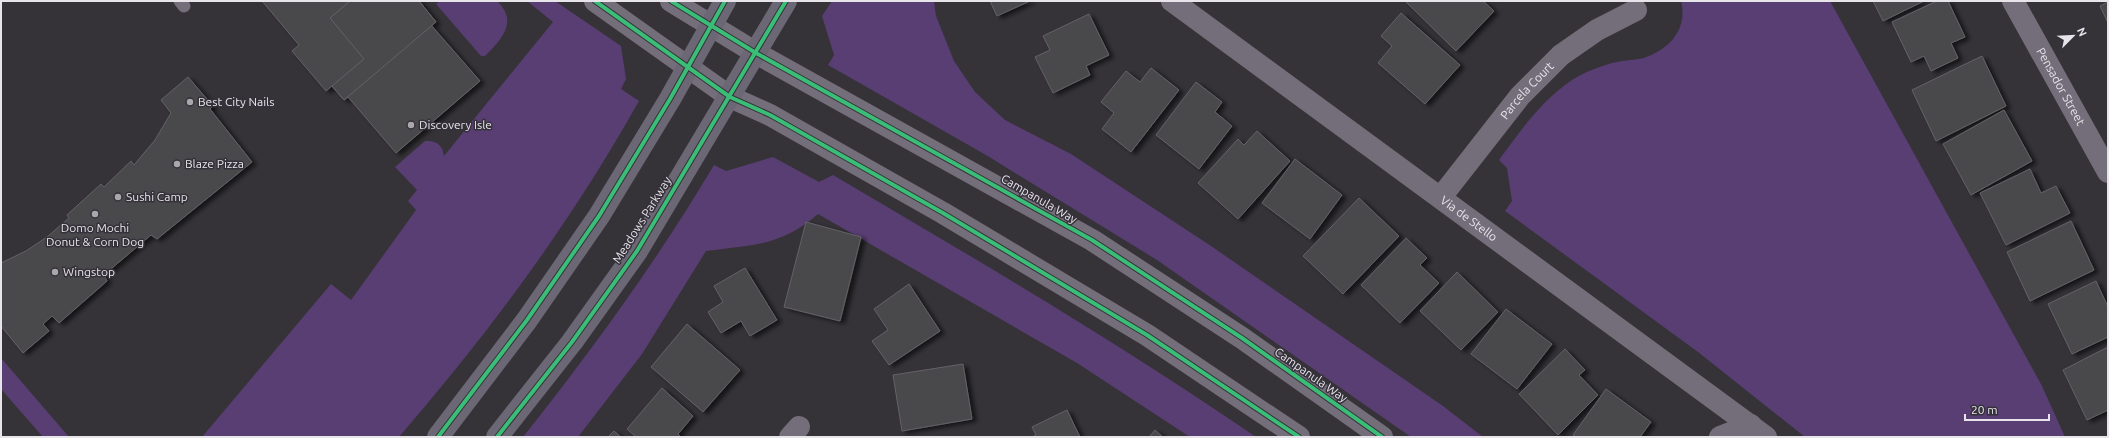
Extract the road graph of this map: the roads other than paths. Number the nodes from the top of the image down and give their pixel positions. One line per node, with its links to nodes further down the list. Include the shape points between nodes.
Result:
1 (595, 1): 10 (street)
2 (671, 1): 8 (street, Campanula Way)
3 (725, 1): 8 (main road)
4 (786, 1): 9 (main road, Meadows Parkway)
5 (1172, 1): 13 (street, Via de Stello)
6 (2013, 1): 12 (street, Pensador Street)
7 (1636, 10): 13 (street, Parcela Court, via 1597,30 1561,55 1520,96)
8 (710, 26): 9 (street, Campanula Way); 10 (main road)
9 (756, 53): 11 (main road, Meadows Parkway); 18 (street, Campanula Way, via 1092,240 1242,338)
10 (688, 68): 11 (street); 15 (main road, via 599,216 527,320)
11 (730, 97): 16 (main road, Meadows Parkway, via 637,251 572,342); 17 (street, via 770,115 943,213 1147,335)
12 (2108, 172)
13 (1441, 197): 14 (street, Via de Stello)
14 (1755, 433): 19 (street)
15 (438, 437)
16 (496, 437)
17 (1299, 437)
18 (1382, 437)
19 (1720, 437)

